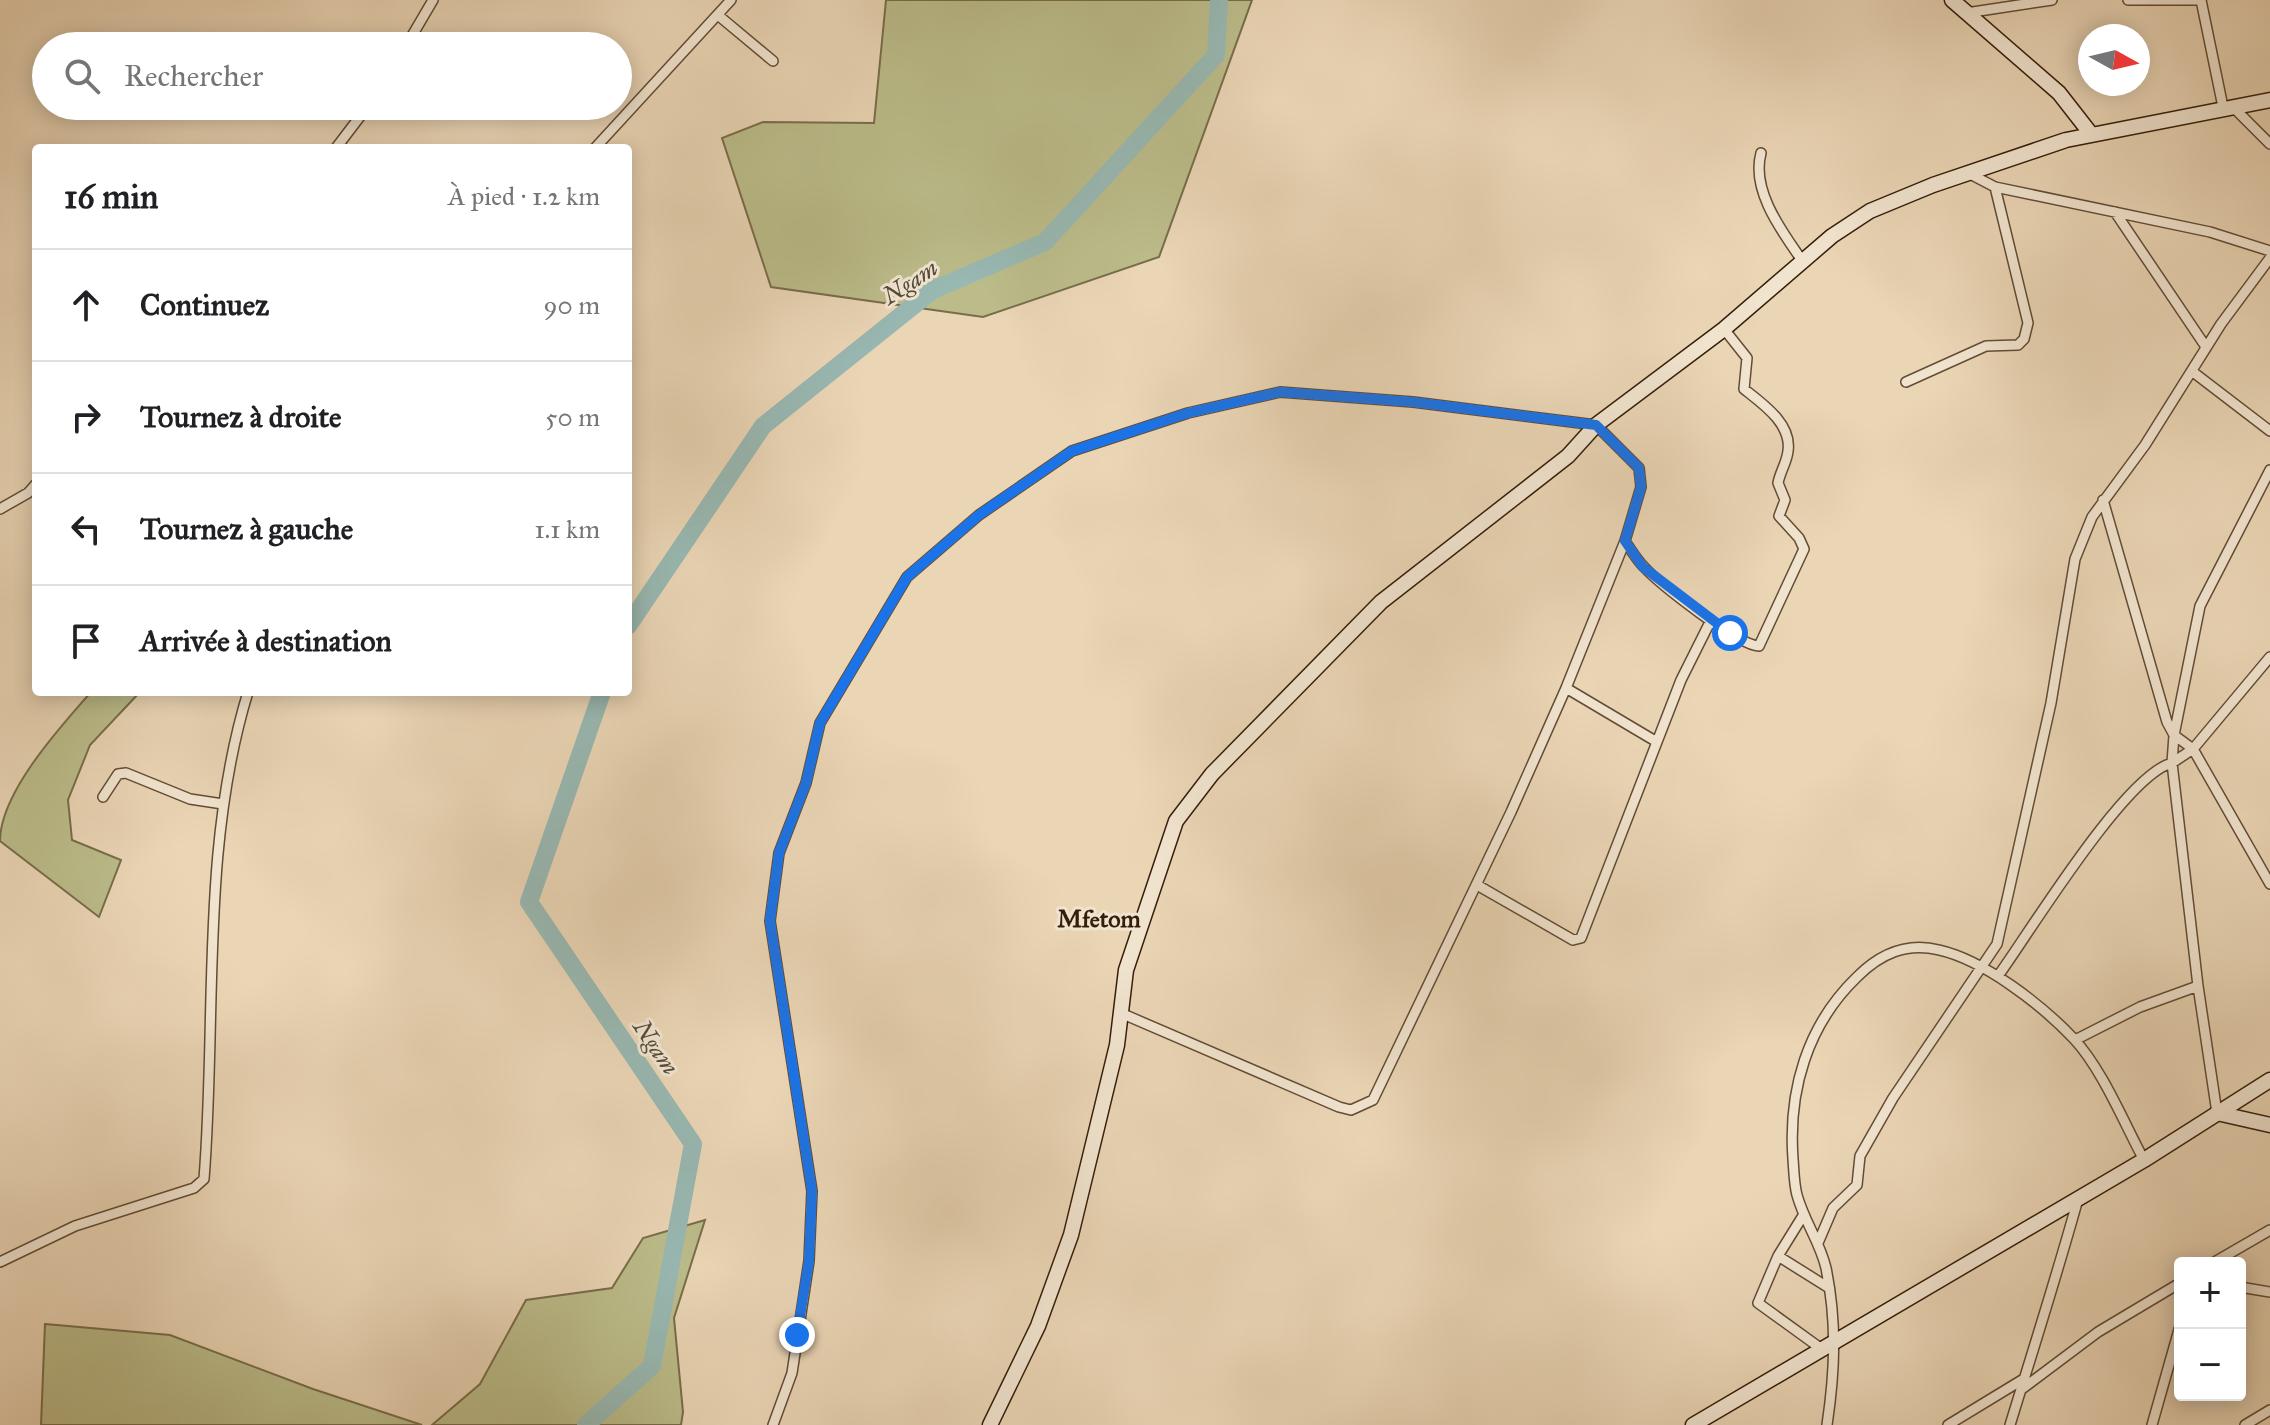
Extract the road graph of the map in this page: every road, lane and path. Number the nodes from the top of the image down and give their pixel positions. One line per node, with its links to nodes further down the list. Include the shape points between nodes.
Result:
1 (433, 0): 9 (street)
2 (731, 0): 8 (street)
3 (1952, 0): 7 (street)
4 (2052, 0): 7 (street)
5 (2128, 0): 6 (street)
6 (2199, 0): 12 (street)
7 (1966, 13): 16 (street, via 2059,93)
8 (719, 16): 10 (street); 13 (street)
9 (414, 32)
10 (773, 61)
11 (2270, 100): 12 (street)
12 (2227, 106): 16 (street); 19 (street)
13 (632, 109)
14 (357, 120): 17 (street)
15 (621, 120): 18 (street)
16 (2091, 134): 21 (street)
17 (339, 144)
18 (599, 144)
19 (2270, 144)
20 (1761, 153): 26 (street, via 1761,183 1776,222)
21 (1970, 174): 22 (street); 26 (street, via 1870,211)
22 (1995, 187): 23 (street); 30 (street, via 2028,323 2024,339 2018,345 1986,346)
23 (2115, 212): 24 (street); 28 (street)
24 (2270, 251)
25 (2270, 258): 28 (street)
26 (1801, 259): 27 (street)
27 (1724, 329): 31 (street); 38 (street, via 1747,358 1744,389 1766,406 1785,433 1788,454 1778,483 1785,503 1779,516 1799,538 1803,555 1759,646)
28 (2206, 347): 29 (street)
29 (2193, 372): 32 (street); 35 (street)
30 (1906, 382)
31 (1596, 425): 37 (street, via 1639,468 1641,487); 53 (street, via 1568,456 1381,602 1187,803 1132,945); 78 (street, via 1413,402 1265,395 1188,413 1072,451 979,515 907,577 820,723 806,783 779,853 770,921 812,1191 809,1261 792,1373)
32 (2270, 431)
33 (2270, 470): 42 (street, via 2200,606)
34 (32, 488): 36 (street)
35 (2103, 500): 42 (street); 50 (street, via 2075,559 2017,860 1997,944)
36 (0, 509)
37 (1625, 541): 38 (street, via 1643,567); 40 (street)
38 (1711, 620): 43 (street)
39 (2270, 657): 44 (street)
40 (1566, 688): 43 (street); 49 (street)
41 (247, 696): 47 (street)
42 (2174, 735): 44 (street); 45 (street)
43 (1657, 742): 49 (street, via 1581,938 1573,940)
44 (2193, 749): 45 (street); 48 (street)
45 (2172, 763): 51 (street, via 2143,781 2107,823); 52 (street)
46 (103, 797): 47 (street, via 118,774 126,773 190,799)
47 (223, 804): 67 (street, via 213,891 204,1179 194,1188 75,1226)
48 (2270, 884)
49 (1477, 885): 53 (street, via 1381,1089 1362,1107 1339,1107)
50 (1983, 965): 51 (street); 60 (street, via 1937,949 1899,948 1871,963 1821,1019 1797,1080 1791,1123 1796,1193); 61 (street, via 1893,1098 1860,1156 1857,1185 1833,1208)
51 (1998, 976): 54 (street)
52 (2198, 986): 54 (street, via 2140,1007); 56 (street)
53 (1123, 1014): 79 (street, via 1071,1235 1038,1326)
54 (2075, 1040): 58 (street)
55 (2270, 1080): 56 (street)
56 (2217, 1113): 57 (street); 58 (street)
57 (2270, 1125)
58 (2144, 1160): 59 (street)
59 (2079, 1197): 73 (street); 74 (street)
60 (1804, 1214): 62 (street); 65 (street)
61 (1826, 1223): 62 (street); 64 (street)
62 (1809, 1225): 64 (street)
63 (2270, 1230): 66 (street)
64 (1818, 1243): 69 (street)
65 (1778, 1256): 69 (street); 73 (street, via 1758,1303)
66 (2224, 1257)
67 (0, 1262)
68 (2174, 1287): 74 (street)
69 (1829, 1288): 73 (street)
70 (2246, 1288): 71 (street)
71 (2270, 1292)
72 (2179, 1329): 84 (street)
73 (1830, 1346): 80 (street); 81 (street)
74 (2022, 1384): 82 (street); 83 (street)
75 (2270, 1410): 76 (street)
76 (2255, 1419): 77 (street); 85 (street)
77 (2270, 1420)
78 (773, 1425)
79 (990, 1425)
80 (1693, 1425)
81 (1827, 1425)
82 (1948, 1425)
83 (2010, 1425)
84 (2152, 1425)
85 (2245, 1425)

